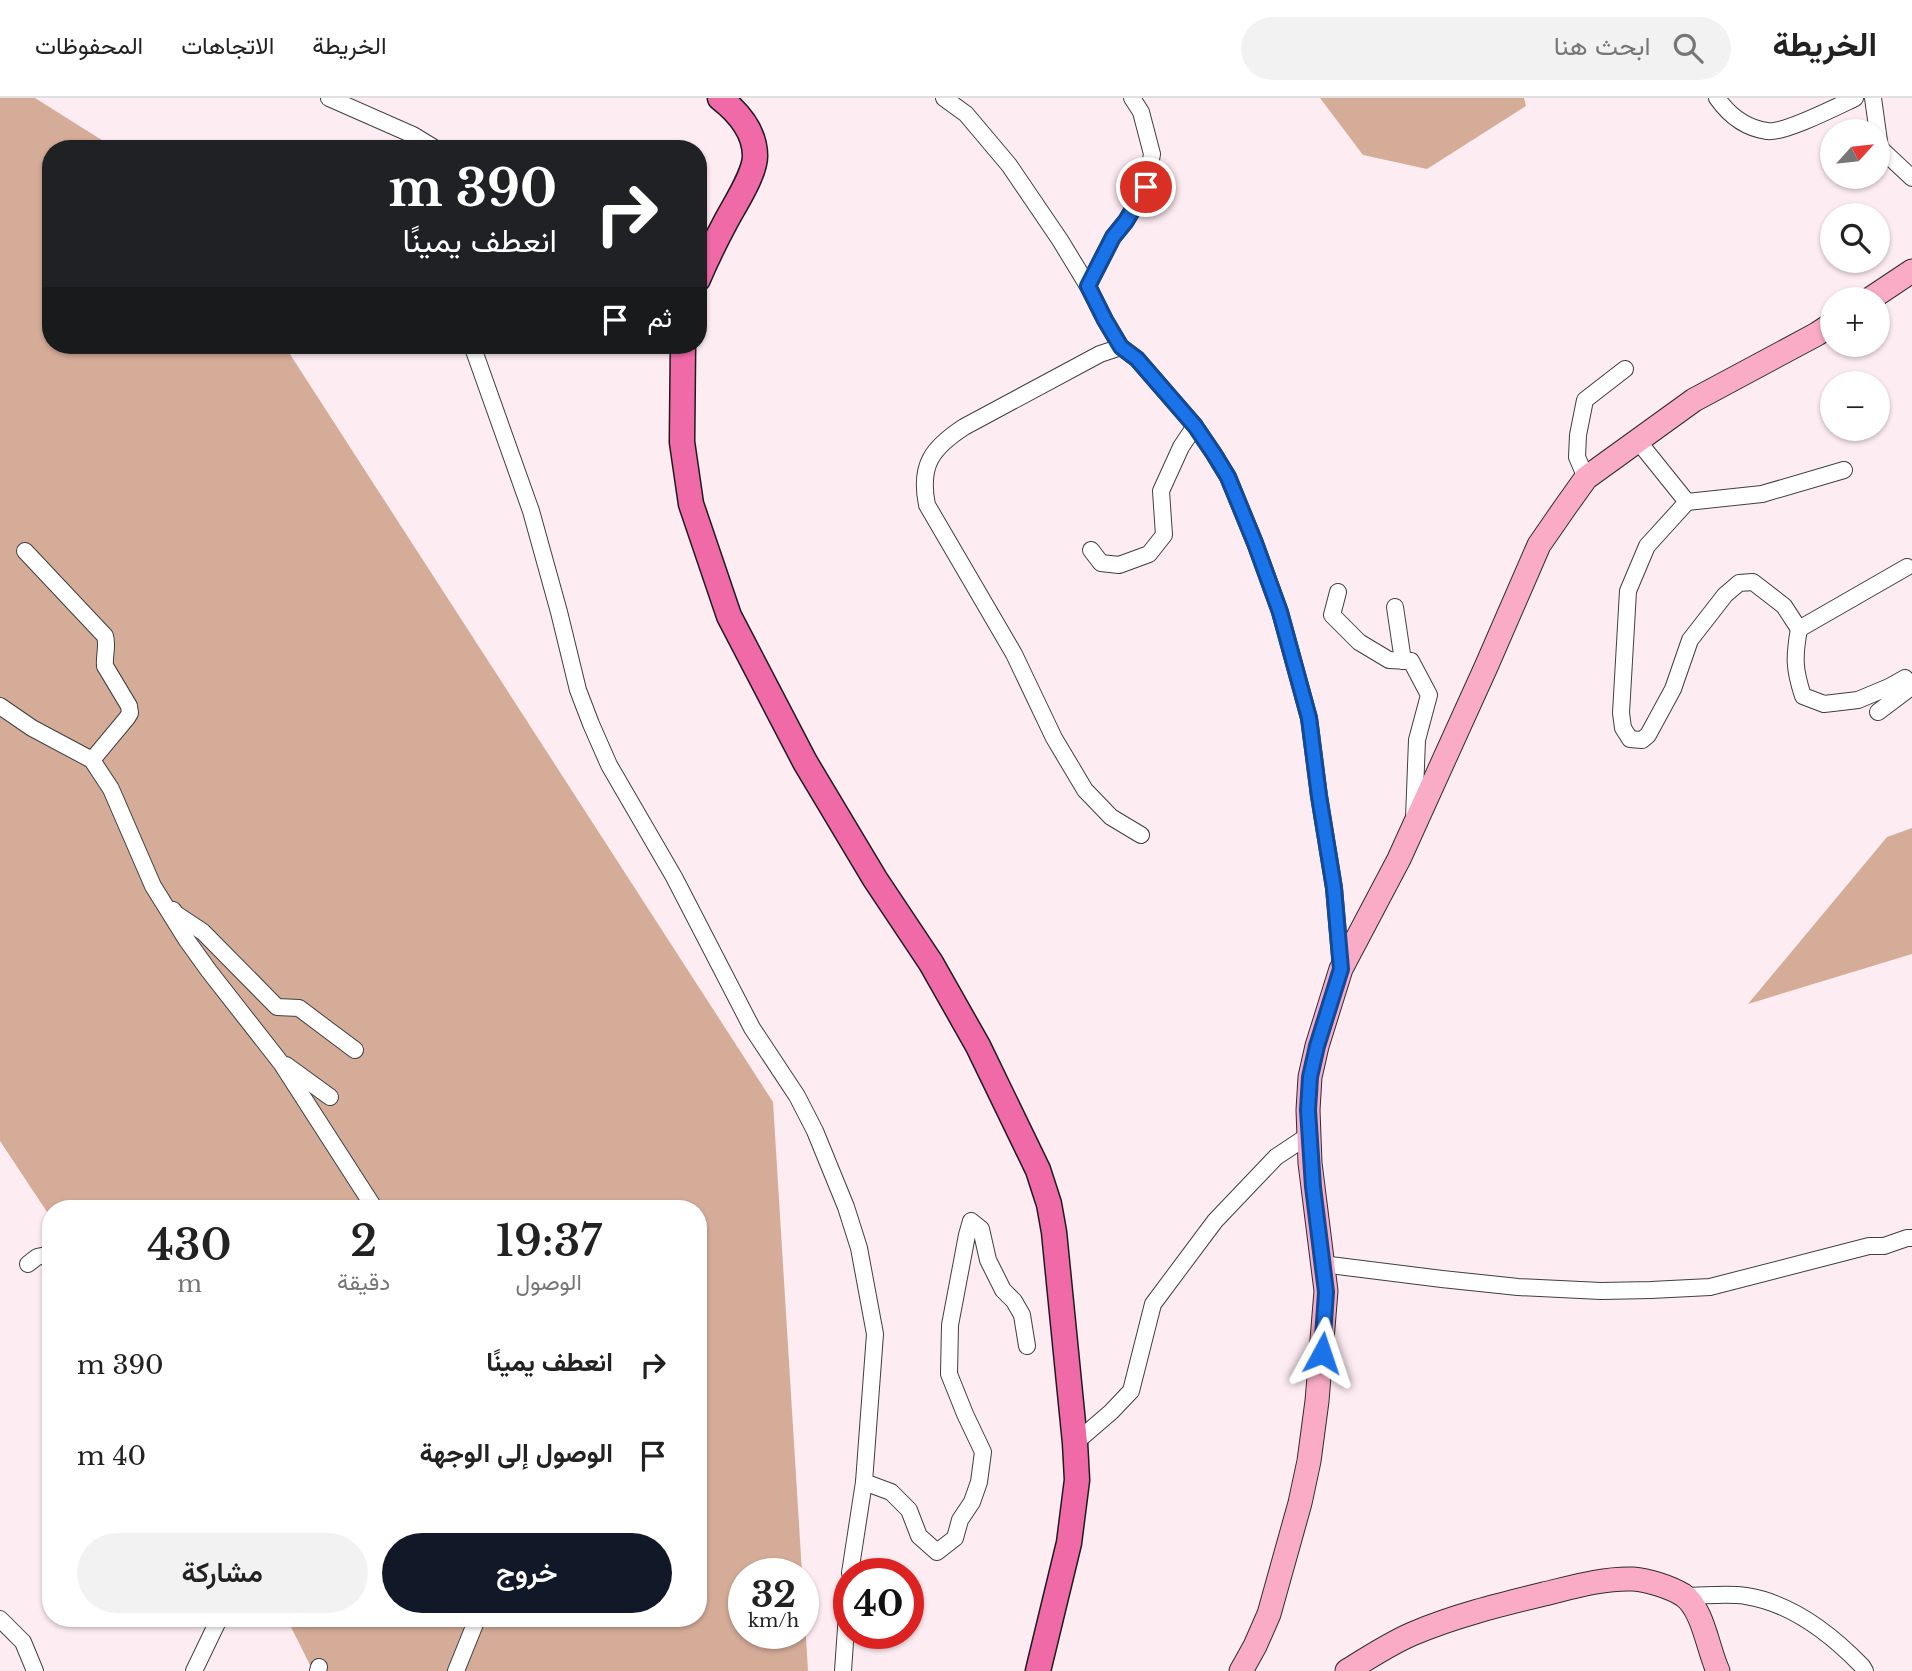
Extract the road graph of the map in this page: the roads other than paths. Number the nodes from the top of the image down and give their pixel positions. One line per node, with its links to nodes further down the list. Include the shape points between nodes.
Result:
1 (330, 98): 8 (street)
2 (720, 98): 10 (main road, via 744,122 755,159)
3 (944, 98): 12 (street, via 966,114 1009,165)
4 (1132, 98): 12 (street, via 1141,111 1152,155 1146,187)
5 (1717, 98): 6 (street, via 1745,124 1769,132)
6 (1855, 98)
7 (1873, 98): 9 (street, via 1880,148)
8 (421, 140)
9 (1912, 178)
10 (707, 260)
11 (1912, 271): 13 (street)
12 (1088, 286): 15 (street)
13 (1888, 287)
14 (1820, 332): 20 (street, via 1693,400)
15 (1121, 347): 19 (street); 35 (street, via 1100,354 945,439 930,458 924,491 927,505 1014,654 1085,790 1111,817)
16 (475, 354): 49 (street, via 531,511 578,691 591,724 752,1028 797,1096 846,1207 859,1248 875,1334)
17 (683, 354): 48 (main road, via 682,442 691,504 729,616 805,762 978,1046 1038,1170 1054,1232)
18 (1626, 369): 22 (street, via 1585,400 1577,457)
19 (1195, 426): 24 (street, via 1161,491 1164,535 1149,554 1119,565 1101,563); 37 (street, via 1228,477 1280,612 1294,662 1309,718)
20 (1639, 440): 22 (street); 23 (street)
21 (1844, 470): 23 (street, via 1762,494)
22 (1586, 478): 34 (street, via 1539,544)
23 (1687, 502): 29 (street, via 1647,546 1628,591 1621,713 1630,739 1642,740 1648,735 1674,689 1690,640 1739,583 1753,582 1783,606)
24 (1091, 550)
25 (25, 551): 33 (street, via 105,636 105,666 130,706 127,718)
26 (1907, 567): 29 (street)
27 (1338, 592): 30 (street, via 1332,615 1359,642 1389,660)
28 (1395, 607): 30 (street)
29 (1799, 629): 32 (street, via 1794,653 1803,696 1825,704 1858,700 1905,678 1910,688)
30 (1404, 661): 34 (street, via 1411,661 1429,695 1417,740)
31 (0, 706): 33 (street)
32 (1878, 712)
33 (92, 760): 36 (street, via 111,789)
34 (1413, 827): 37 (street)
35 (1141, 835)
36 (153, 886): 38 (street, via 176,914 203,932 277,1007 299,1008); 39 (street, via 209,971)
37 (1341, 969): 41 (street, via 1310,1077)
38 (355, 1050)
39 (276, 1057): 40 (street); 42 (street)
40 (330, 1097)
41 (1309, 1135): 46 (street); 48 (street, via 1276,1157 1215,1221 1153,1304 1131,1391)
42 (369, 1200)
43 (1912, 1238): 46 (street, via 1710,1287 1651,1290 1518,1287)
44 (42, 1256): 45 (street)
45 (28, 1264)
46 (1322, 1264): 61 (street, via 1324,1328 1309,1461 1269,1614)
47 (1027, 1346): 49 (street, via 1022,1315 988,1260 981,1229 971,1221 950,1325 949,1374 984,1452 972,1502 954,1538 937,1552 919,1536 909,1510 891,1492)
48 (1075, 1443): 60 (main road, via 1077,1480 1069,1543)
49 (864, 1482): 50 (street)
50 (852, 1558)
51 (1685, 1596): 62 (street, via 1636,1579 1576,1586 1411,1634); 63 (street, via 1696,1608); 64 (street, via 1743,1595 1779,1606 1830,1636)
52 (0, 1619): 56 (street, via 23,1642)
53 (215, 1627): 57 (street)
54 (474, 1627): 58 (street)
55 (845, 1649): 59 (street)
56 (36, 1671)
57 (194, 1671)
58 (456, 1671)
59 (843, 1671)
60 (1038, 1671)
61 (1241, 1671)
62 (1347, 1671)
63 (1718, 1671)
64 (1865, 1671)

